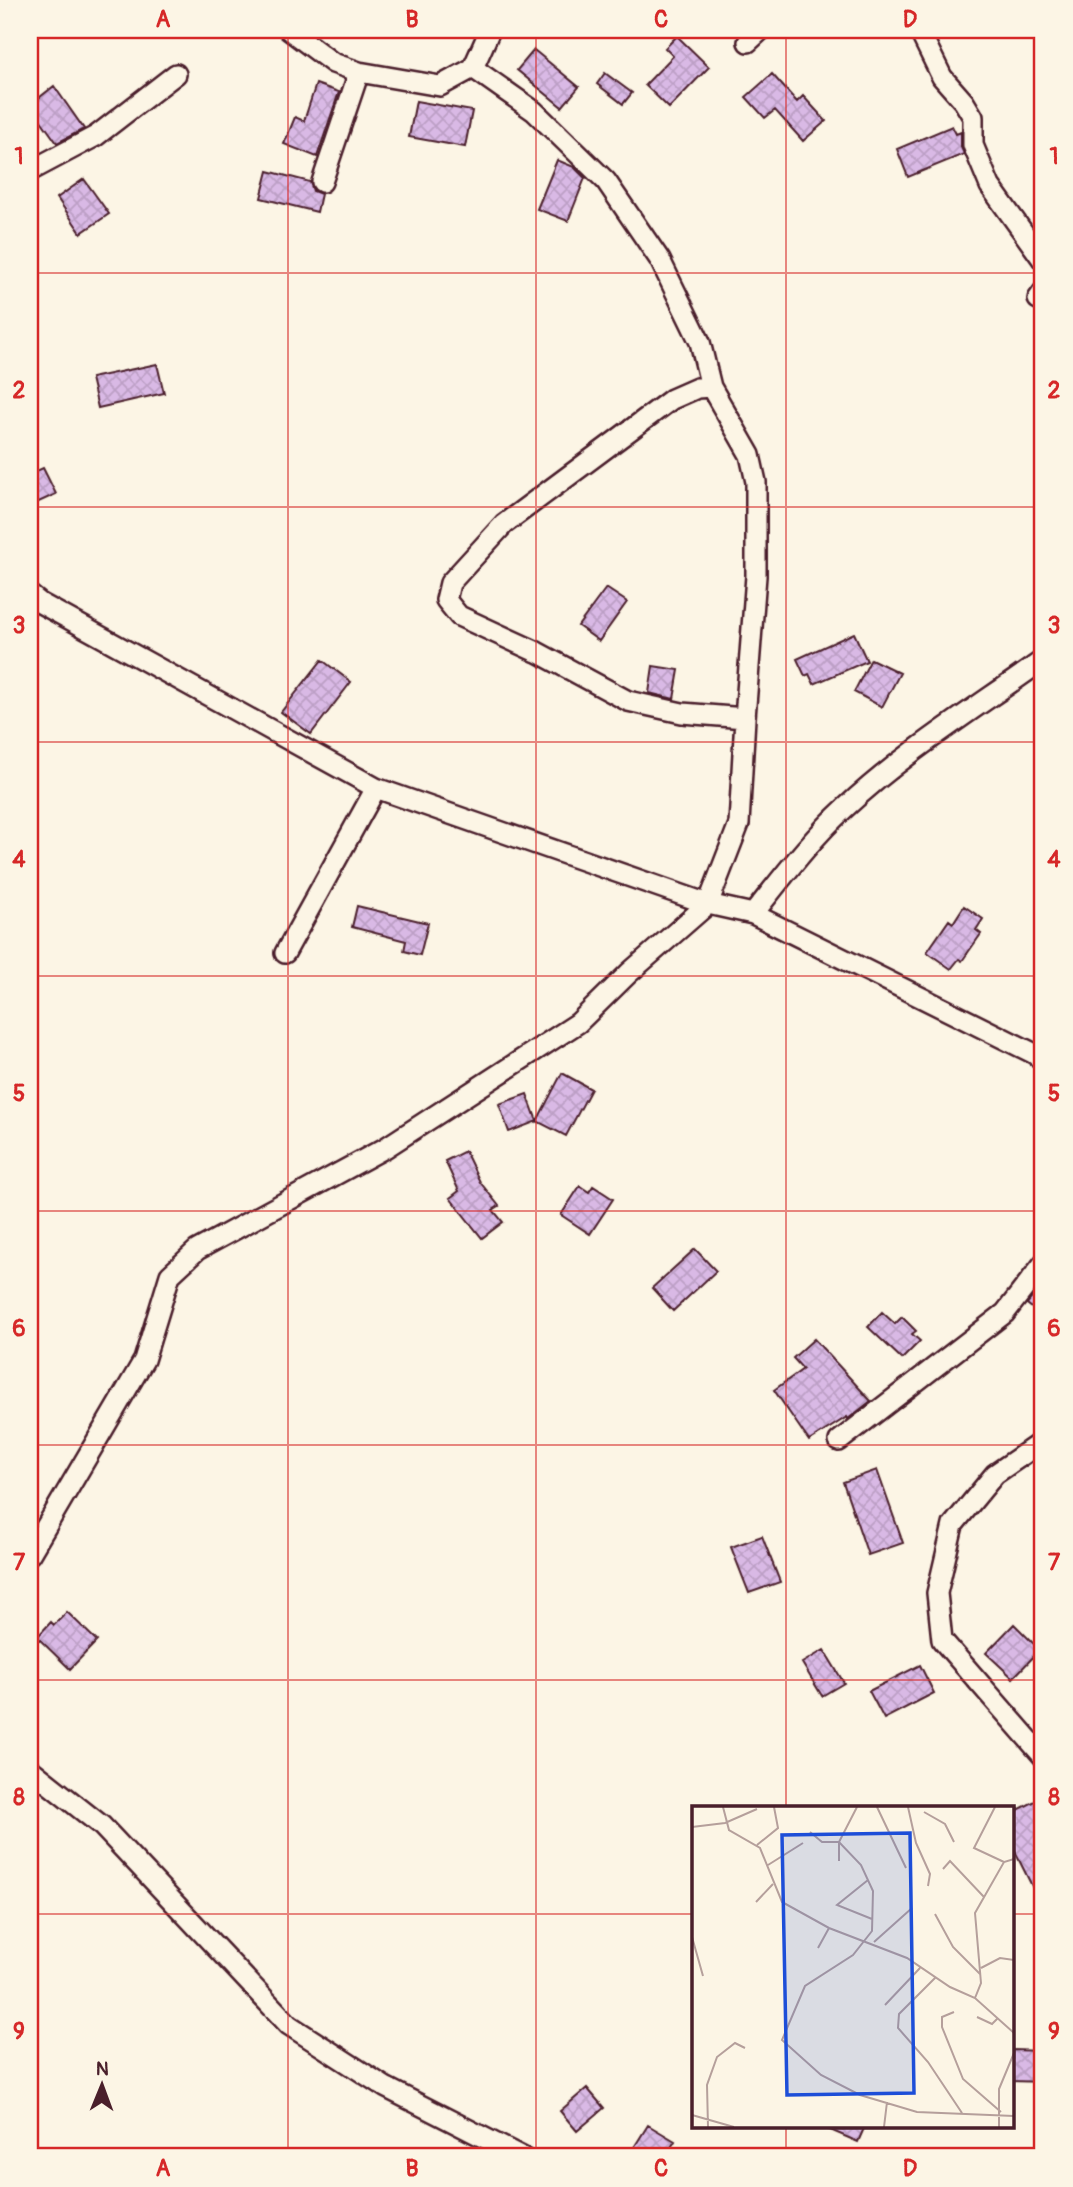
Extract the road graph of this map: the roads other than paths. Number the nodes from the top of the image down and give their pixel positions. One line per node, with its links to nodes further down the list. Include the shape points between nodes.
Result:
1 (289, 30): 5 (street, via 333,63)
2 (490, 30): 4 (street)
3 (919, 30): 9 (street, via 942,78 973,117 973,145 990,186)
4 (473, 68): 5 (street, via 440,86); 10 (street, via 534,111 606,181 660,260 700,342)
5 (359, 72): 8 (street)
6 (176, 74): 7 (street, via 96,136)
7 (30, 171)
8 (322, 182)
9 (1043, 260)
10 (711, 387): 13 (street, via 750,455 755,482 756,576); 13 (street, via 672,399 504,524 450,583 446,600 459,615 628,701 682,713)
11 (30, 595): 14 (street)
12 (1043, 660): 16 (street, via 922,745 844,808)
13 (744, 718): 15 (street, via 739,824)
14 (376, 788): 15 (street); 17 (street)
15 (708, 904): 16 (street); 22 (street, via 578,1023 385,1148 197,1250 170,1275 144,1360)
16 (753, 914): 18 (street)
17 (285, 953)
18 (1043, 1060)
19 (1043, 1264): 20 (street, via 1006,1313)
20 (839, 1441)
21 (1043, 1441): 23 (street, via 995,1474 953,1525 937,1594 942,1640)
22 (30, 1554)
23 (1043, 1756)
24 (30, 1769): 25 (street, via 102,1826 289,2025 385,2087)
25 (522, 2157)

